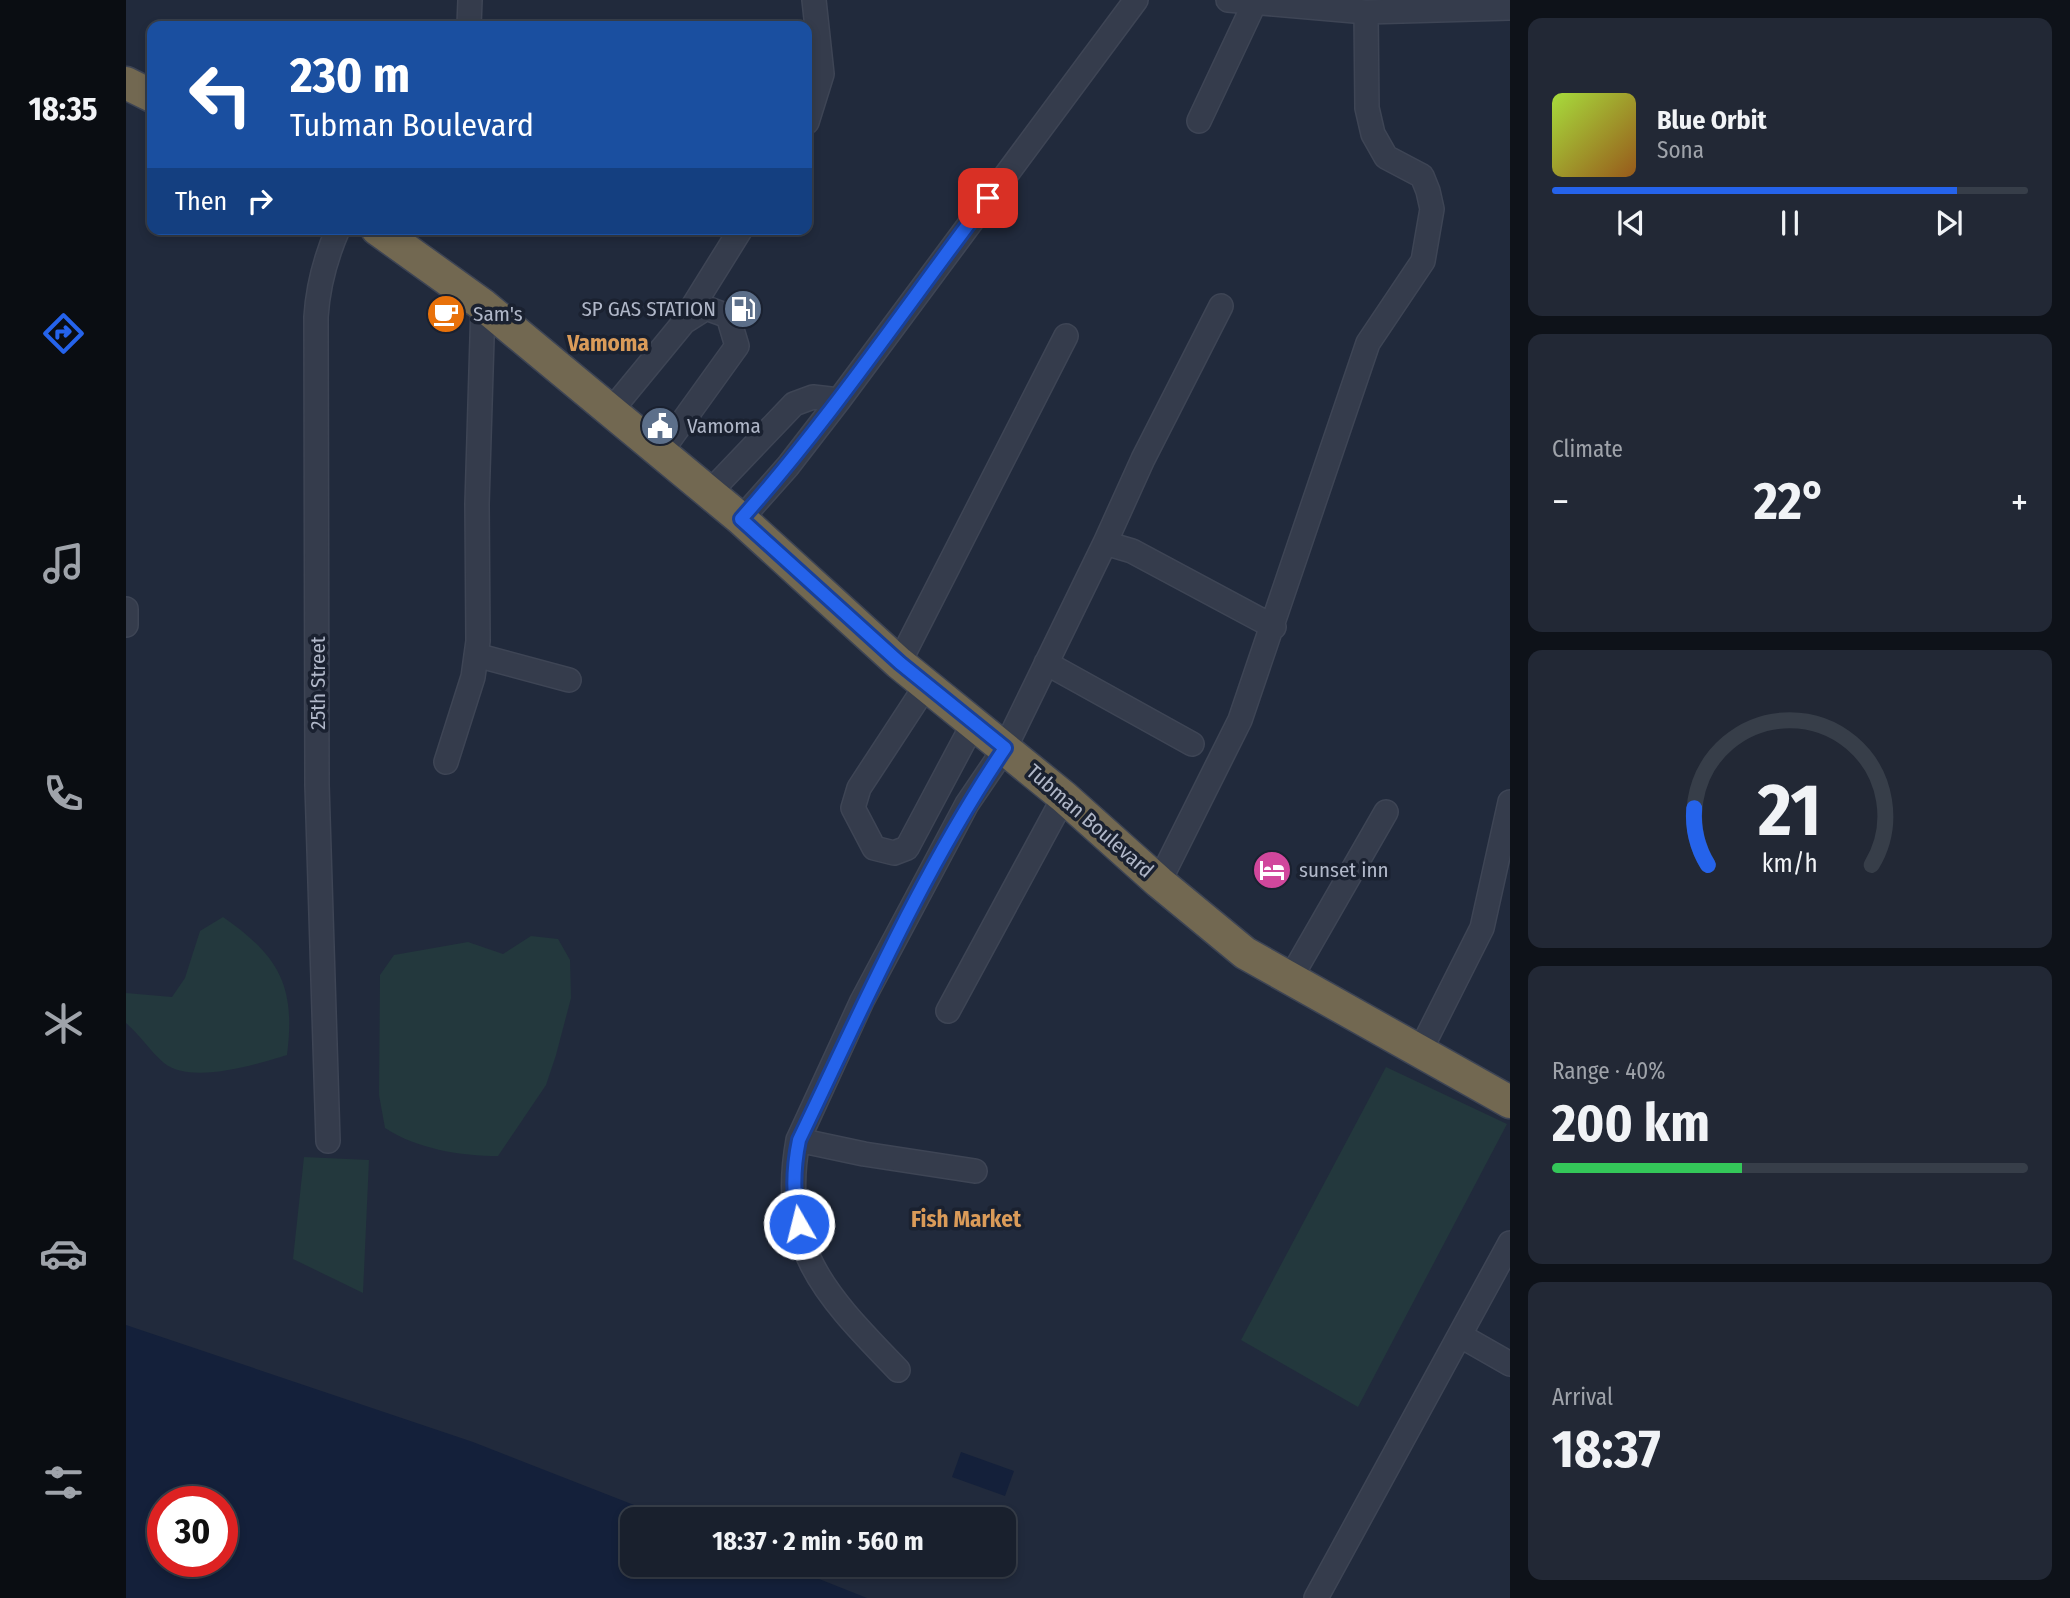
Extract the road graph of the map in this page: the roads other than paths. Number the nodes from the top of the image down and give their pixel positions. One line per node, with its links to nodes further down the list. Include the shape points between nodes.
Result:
1 (470, 0): 8 (street)
2 (814, 0): 11 (street, via 822,74)
3 (1136, 0): 20 (street)
4 (1228, 0): 5 (street)
5 (1255, 2): 7 (street); 12 (street)
6 (1510, 8): 7 (street)
7 (1366, 12): 30 (street, via 1367,108 1373,134 1386,157 1422,176 1432,209 1423,261 1368,343)
8 (469, 21)
9 (126, 83): 10 (highway)
10 (147, 94)
11 (812, 106)
12 (1199, 121)
13 (336, 235): 48 (street, 25th Street, via 323,268 316,317 317,785)
14 (385, 235): 16 (highway, Tubman Boulevard)
15 (737, 235): 18 (street)
16 (483, 305): 21 (highway, Tubman Boulevard); 31 (street)
17 (1221, 306): 27 (street)
18 (684, 322): 21 (street); 23 (street, via 706,308 728,316 737,346)
19 (1066, 336): 32 (street)
20 (839, 400): 22 (street, via 813,397 793,404); 24 (street)
21 (610, 412): 23 (highway, Tubman Boulevard)
22 (755, 444): 24 (street); 25 (street)
23 (660, 453): 25 (highway, Tubman Boulevard)
24 (788, 466): 26 (street)
25 (709, 492): 26 (highway, Tubman Boulevard)
26 (741, 519): 32 (highway, Tubman Boulevard)
27 (1105, 543): 30 (street, via 1132,551); 33 (street)
28 (126, 609): 29 (street)
29 (126, 625)
30 (1274, 627): 43 (street, via 1240,720)
31 (476, 655): 34 (street); 39 (street)
32 (900, 663): 35 (highway, Tubman Boulevard)
33 (1045, 663): 37 (street); 38 (street)
34 (569, 680)
35 (927, 684): 36 (highway, Tubman Boulevard); 36 (street, via 859,788 853,808 874,848 894,853 907,848)
36 (973, 723): 38 (highway, Tubman Boulevard)
37 (1192, 744)
38 (1005, 748): 40 (highway, Tubman Boulevard); 49 (street, via 967,804 862,1001)
39 (446, 762)
40 (1064, 797): 43 (highway, Tubman Boulevard); 45 (street)
41 (1510, 802): 46 (street, via 1482,928)
42 (1386, 812): 44 (street)
43 (1159, 882): 44 (highway, Tubman Boulevard, via 1245,953)
44 (1290, 979): 46 (highway, Tubman Boulevard)
45 (948, 1012)
46 (1419, 1053): 47 (highway, Tubman Boulevard)
47 (1510, 1102)
48 (328, 1140)
49 (799, 1140): 50 (street); 54 (street, via 794,1203 809,1265 838,1307)
50 (975, 1171)
51 (1510, 1244): 52 (street)
52 (1461, 1336): 53 (street); 55 (street)
53 (1510, 1364)
54 (898, 1370)
55 (1316, 1598)

